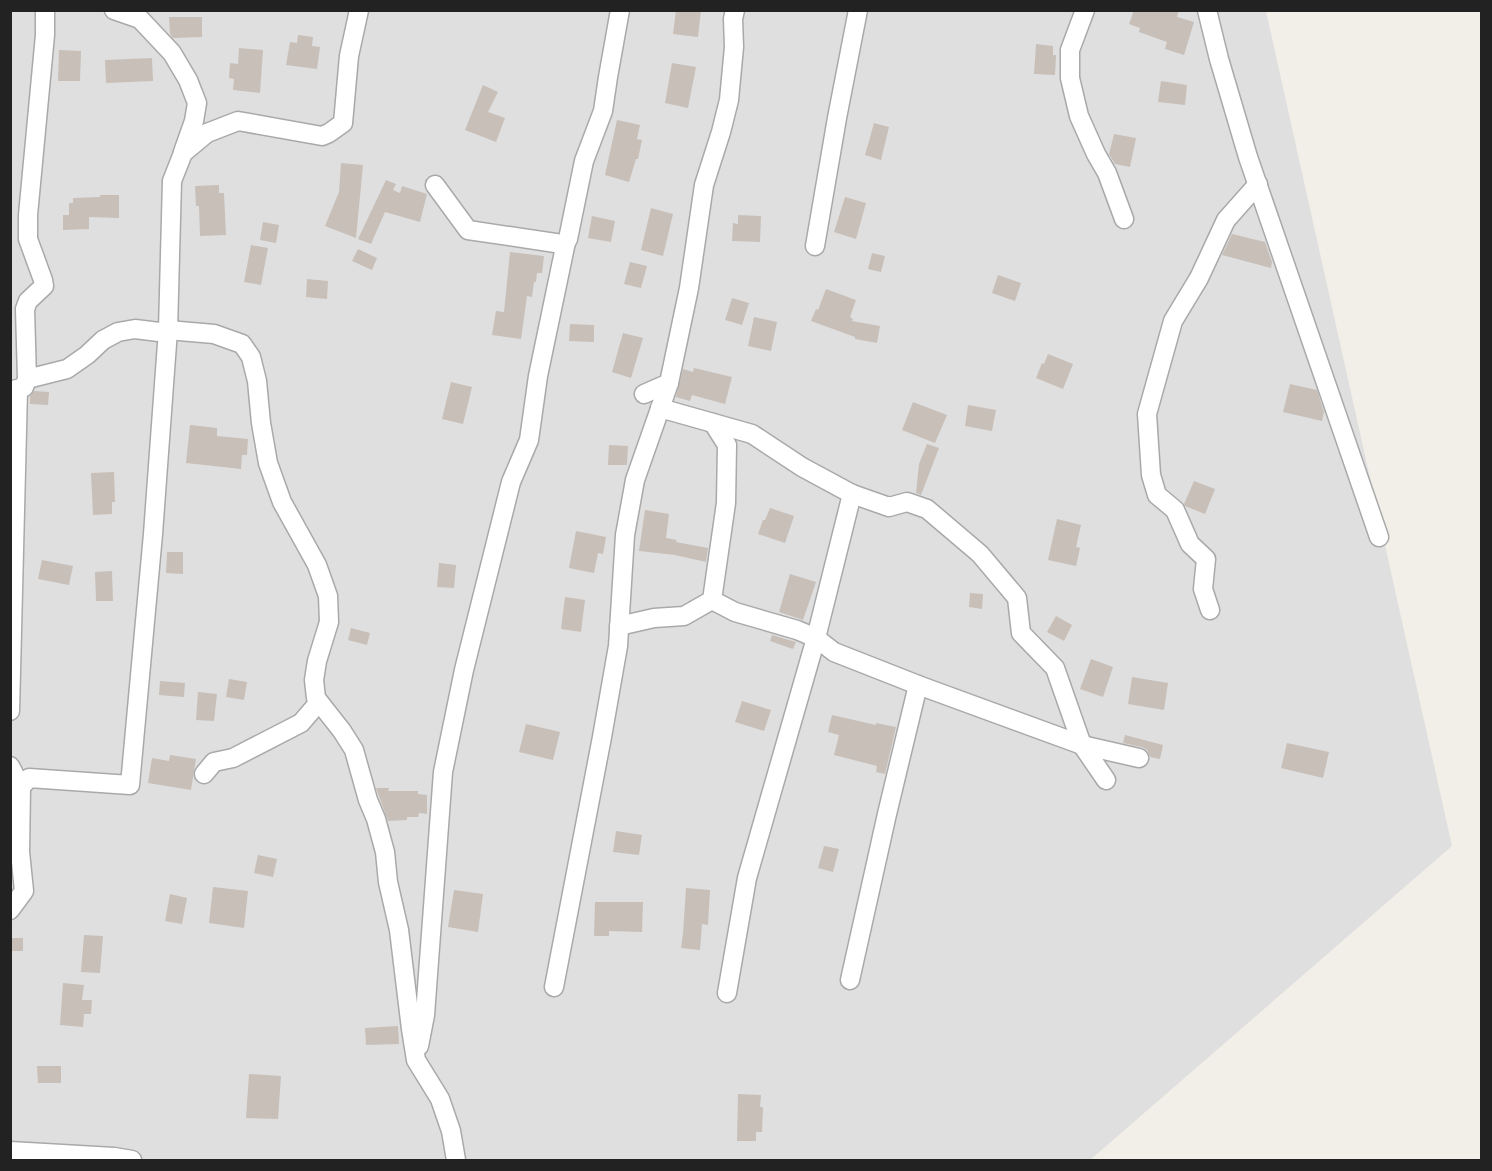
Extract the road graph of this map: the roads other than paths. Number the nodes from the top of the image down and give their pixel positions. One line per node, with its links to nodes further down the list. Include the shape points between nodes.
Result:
1 (45, 10): 17 (street, via 28,215 28,239 44,286 25,309)
2 (114, 10): 9 (street, via 140,19 172,53 188,80 196,103 194,122)
3 (359, 10): 9 (street, via 349,56 343,123 322,136 238,121 207,133 183,153)
4 (621, 10): 13 (street, via 603,111 584,161)
5 (735, 10): 16 (street, via 729,100 704,185 689,288)
6 (858, 10): 14 (street)
7 (1084, 10): 12 (street, via 1070,51 1070,78 1079,116 1107,172)
8 (1207, 10): 10 (street)
9 (179, 162): 15 (street, via 172,181)
10 (1258, 184): 22 (street); 25 (street, via 1226,220 1199,278 1173,321 1147,414 1151,475 1157,495 1175,510 1190,544 1206,559 1203,589)
11 (435, 185): 13 (street, via 468,230)
12 (1124, 219)
13 (566, 242): 41 (street, via 529,440 511,482 443,772 424,1015)
14 (815, 246)
15 (168, 330): 17 (street, via 118,332 67,369); 29 (street, via 214,334 242,344 251,357 268,464 328,596 329,622 314,680); 36 (street, via 130,785 29,778)
16 (669, 383): 18 (street); 19 (street)
17 (18, 387): 23 (street)
18 (644, 394)
19 (660, 408): 20 (street); 26 (street, via 635,480 625,535)
20 (713, 423): 21 (street, via 752,434); 24 (street, via 727,445 726,503)
21 (852, 494): 27 (street); 31 (street, via 889,507 907,502 927,509 980,554 1017,598 1021,633 1055,668)
22 (1379, 537)
23 (12, 597): 30 (street)
24 (712, 600): 26 (street, via 684,616); 27 (street, via 735,612)
25 (1210, 610)
26 (619, 626): 39 (street)
27 (816, 638): 28 (street, via 834,652); 40 (street, via 747,878)
28 (918, 685): 31 (street); 38 (street)
29 (319, 702): 34 (street, via 301,723 233,758 214,762); 41 (street, via 354,750 385,852)
30 (10, 711)
31 (1082, 745): 32 (street); 35 (street)
32 (1139, 758)
33 (10, 766): 36 (street)
34 (204, 774)
35 (1106, 780)
36 (21, 788): 37 (street, via 24,891)
37 (10, 910)
38 (850, 980)
39 (554, 987)
40 (727, 993)
41 (416, 1060): 44 (street, via 440,1098)
42 (10, 1151): 43 (street)
43 (132, 1161)
44 (456, 1161)

